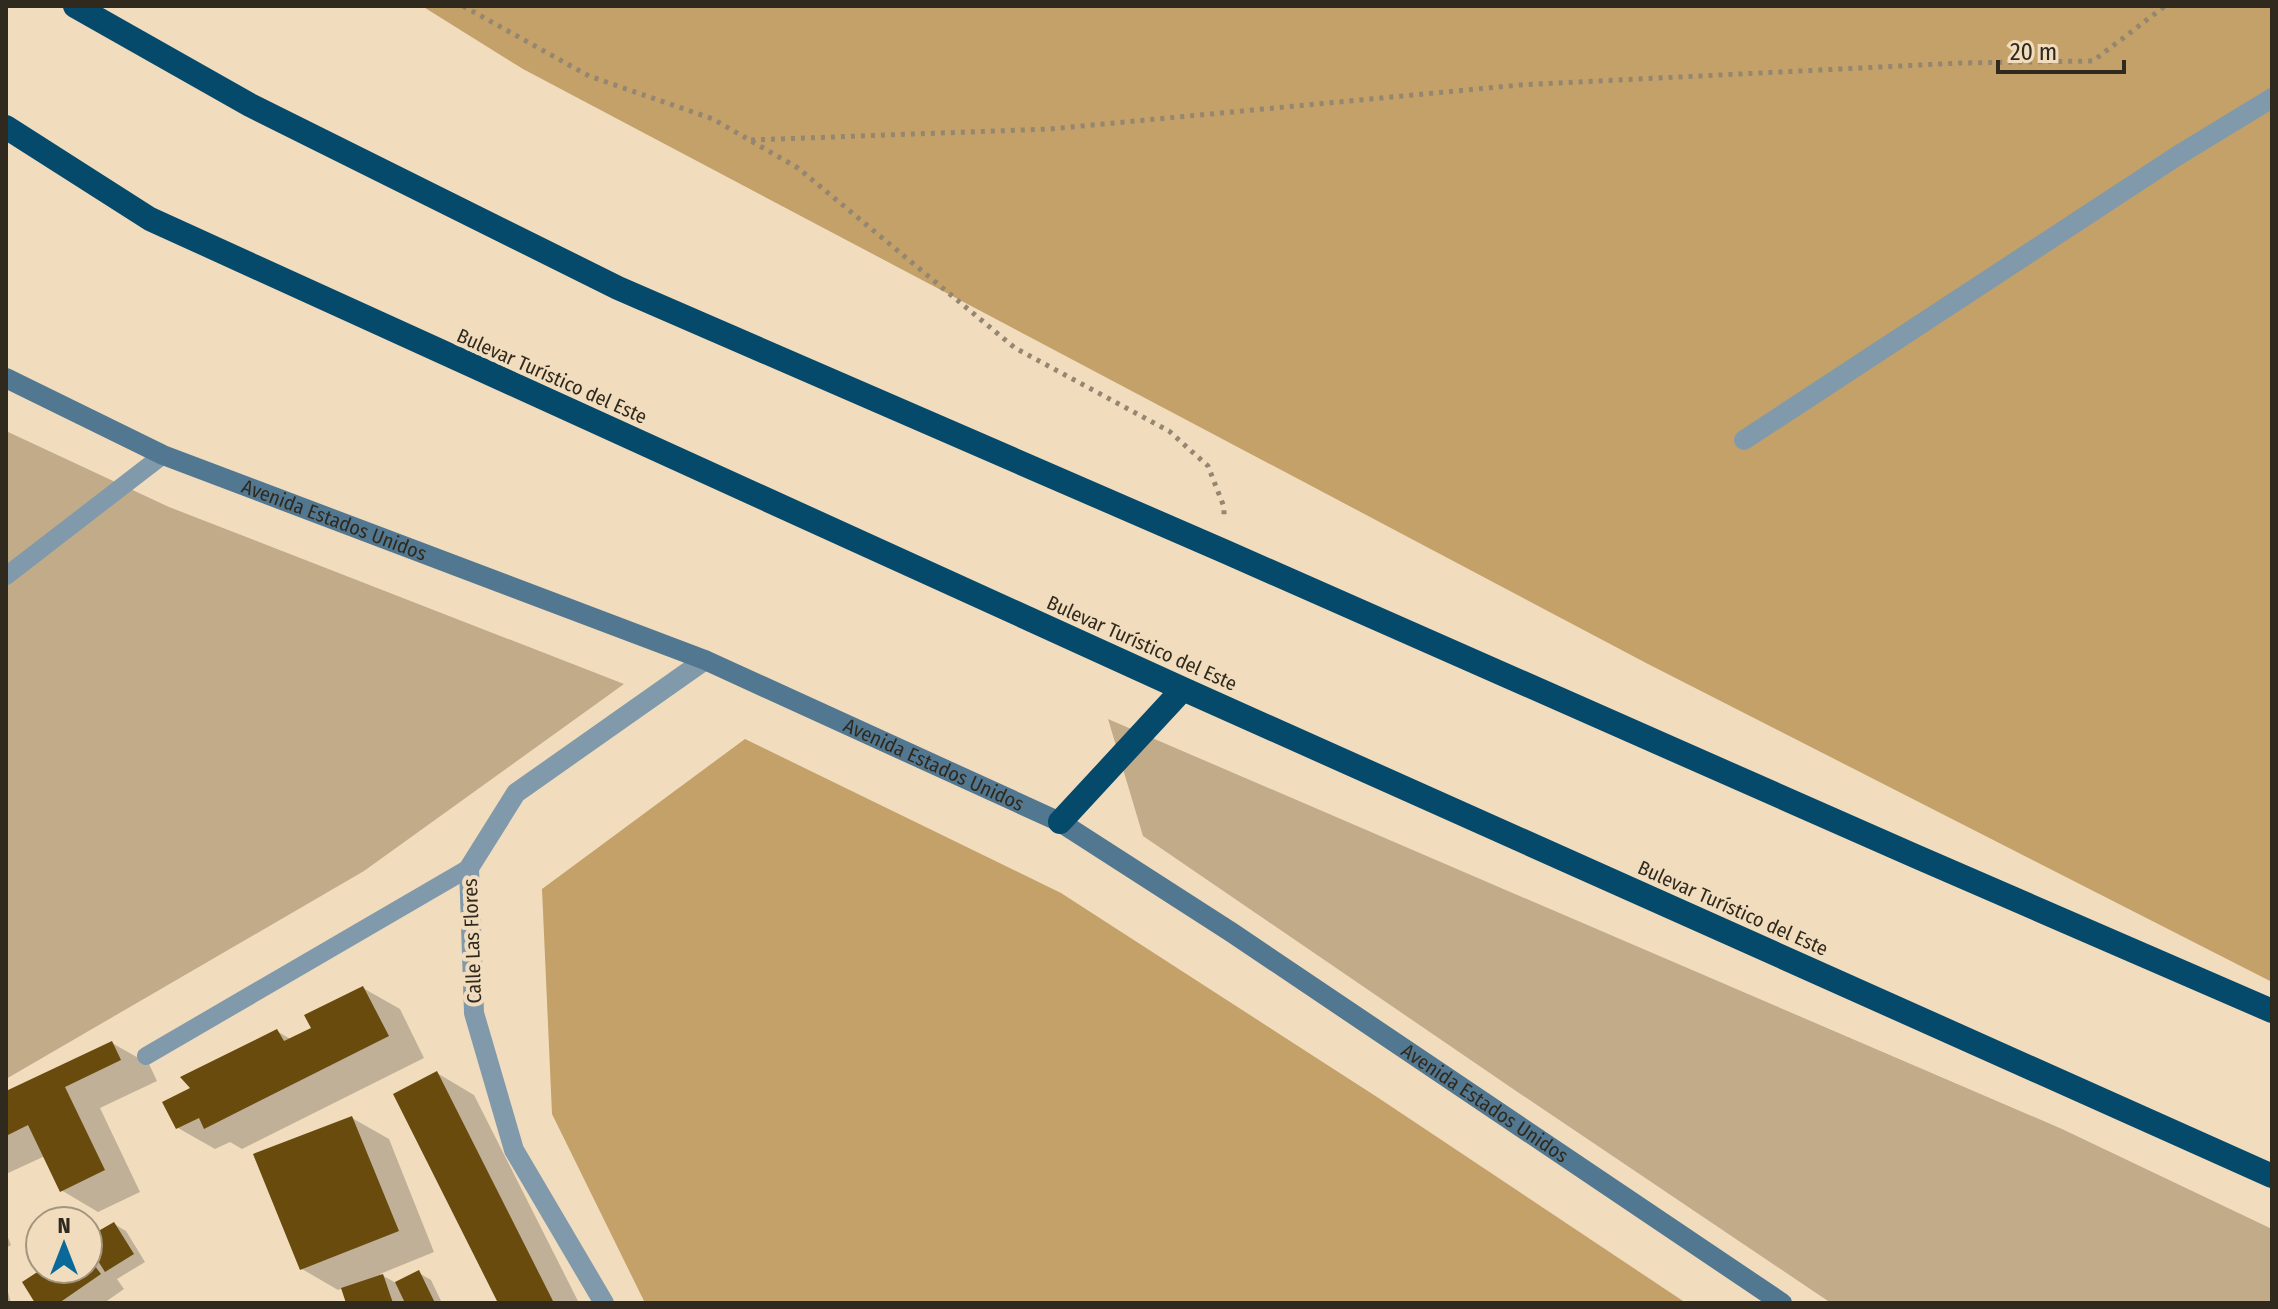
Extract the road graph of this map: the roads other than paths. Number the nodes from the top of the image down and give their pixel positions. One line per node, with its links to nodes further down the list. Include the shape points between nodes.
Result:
1 (75, 6): 12 (highway, via 250,105 618,288)
2 (2272, 98): 5 (street)
3 (6, 127): 9 (highway, Bulevar Turístico del Este, via 150,219)
4 (6, 378): 6 (street, Avenida Estados Unidos)
5 (1744, 440)
6 (163, 455): 7 (lane); 8 (street, Avenida Estados Unidos)
7 (6, 576)
8 (705, 660): 10 (street, Avenida Estados Unidos); 11 (street, Calle Las Flores, via 516,793)
9 (1183, 689): 10 (highway); 14 (highway, Bulevar Turístico del Este)
10 (1060, 822): 16 (street, Avenida Estados Unidos)
11 (469, 868): 13 (lane); 15 (street, Calle Las Flores, via 474,1013 514,1150)
12 (2272, 1011)
13 (146, 1056)
14 (2272, 1176)
15 (604, 1303)
16 (1782, 1303)

